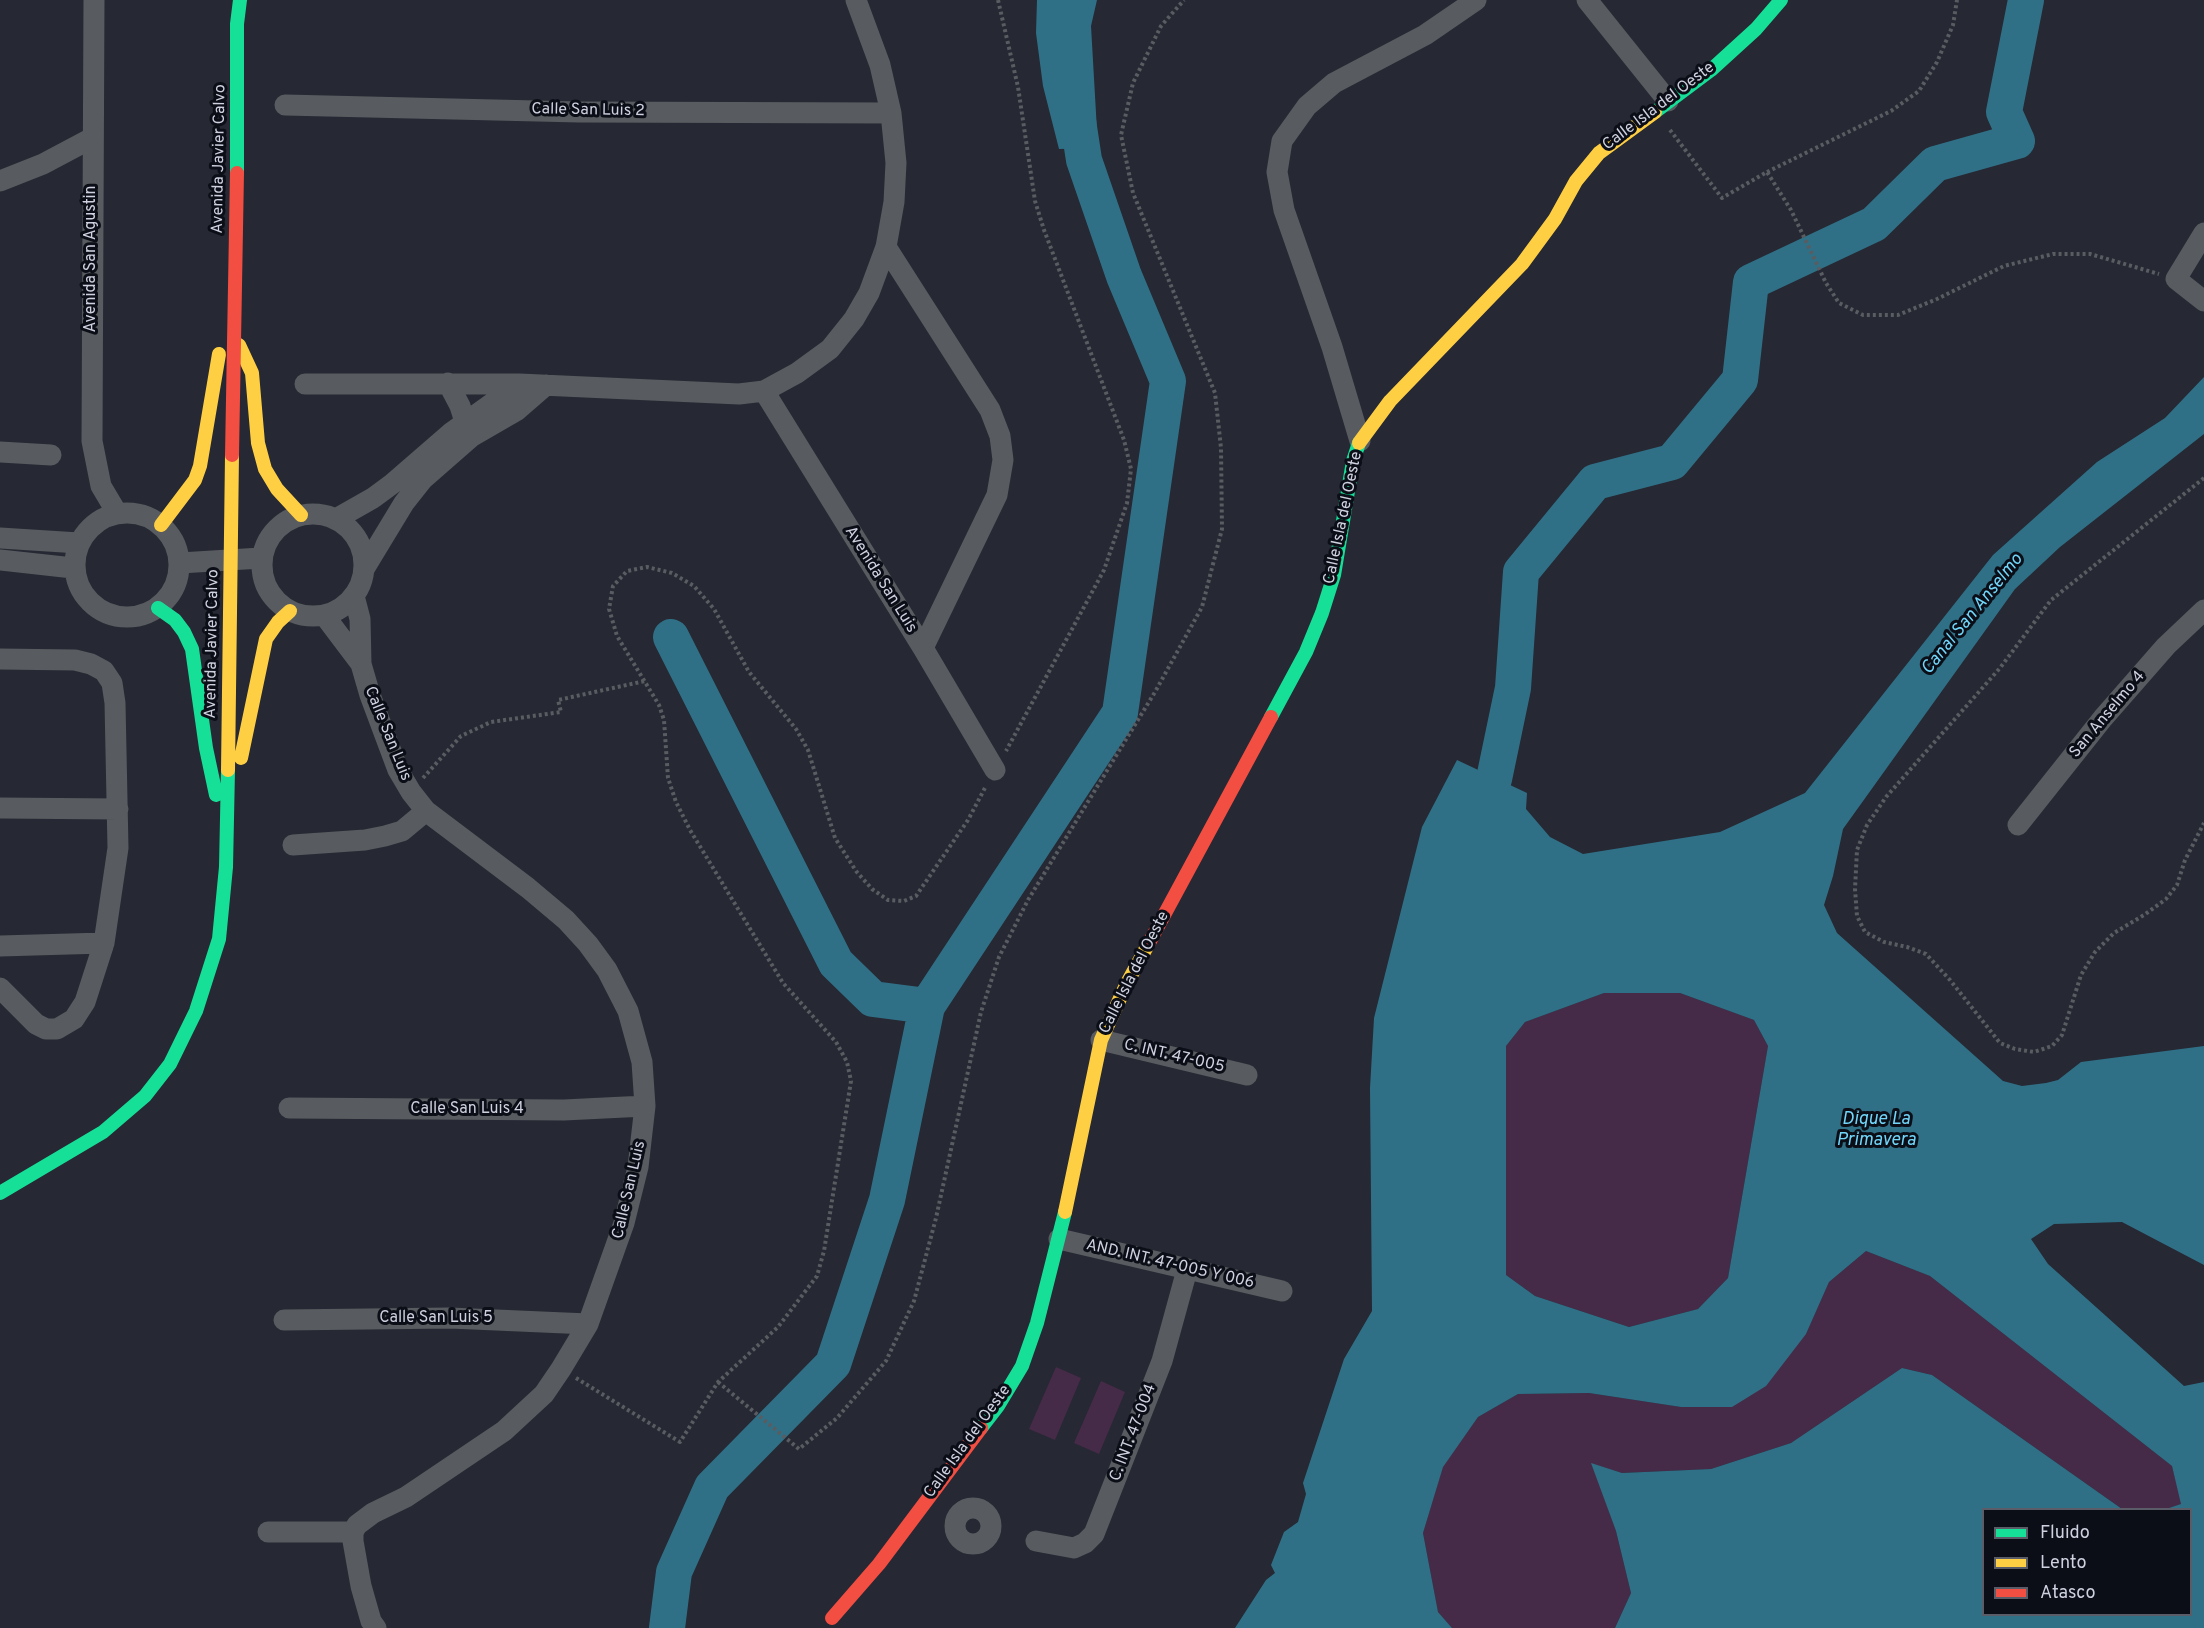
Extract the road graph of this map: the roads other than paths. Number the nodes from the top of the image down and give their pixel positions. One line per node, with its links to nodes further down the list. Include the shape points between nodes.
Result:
1 (94, 0): 10 (street, Avenida San Agustin)
2 (240, 0): 15 (street, Avenida Javier Calvo)
3 (856, 0): 9 (street, via 880,66)
4 (1476, 0): 23 (street, Calle Isla del Oeste, via 1425,35 1334,84 1307,106 1282,141 1276,172 1284,210)
5 (1587, 0): 8 (street)
6 (1781, 0): 8 (street, Calle Isla del Oeste, via 1711,70)
7 (285, 105): 9 (street, Calle San Luis 2)
8 (1661, 106): 23 (street, Calle Isla del Oeste, via 1599,153 1522,264 1416,372)
9 (891, 113): 13 (street, via 896,164)
10 (92, 138): 11 (street); 26 (street, Avenida San Agustin, via 92,441 101,486)
11 (0, 181)
12 (2204, 233): 14 (street, via 2176,279)
13 (886, 247): 21 (street, via 869,293 830,349); 42 (street, via 990,410 1004,460 997,495)
14 (2204, 301)
15 (235, 316): 16 (street, Avenida Javier Calvo); 29 (street, via 219,355 200,466 195,480)
16 (235, 334): 27 (street, via 252,373 258,443 265,469); 49 (street, Avenida Javier Calvo)
17 (448, 383): 18 (street); 19 (street); 22 (street)
18 (305, 384)
19 (519, 384): 20 (street); 22 (street)
20 (546, 385): 21 (street, via 738,394); 22 (street, via 516,411)
21 (764, 391): 42 (street, Avenida San Luis)
22 (467, 430): 28 (street, via 423,455 373,498); 36 (street, via 404,503)
23 (1360, 441): 55 (street, Calle Isla del Oeste, via 1353,461 1334,575 1306,652 1115,1007)
24 (0, 452): 25 (street)
25 (51, 455)
26 (117, 513): 29 (street, via 140,514); 31 (street, via 88,529)
27 (301, 515): 28 (street, via 319,514); 32 (street, via 282,524 268,538)
28 (336, 519): 36 (street, via 358,539)
29 (161, 525): 34 (street, via 177,548)
30 (0, 538): 31 (street)
31 (79, 543): 35 (street)
32 (261, 558): 34 (street); 40 (street, via 261,574 267,589 276,602)
33 (0, 560): 35 (street)
34 (180, 563): 38 (street, via 178,580)
35 (73, 568): 38 (street, via 79,589 94,607 114,617 137,617)
36 (364, 569): 37 (street)
37 (354, 596): 41 (street, via 336,612); 44 (street, Calle San Luis, via 360,619)
38 (158, 608): 49 (street, via 175,620 192,650 213,786)
39 (2204, 610): 50 (street, San Anselmo 4, via 2166,646 2103,718)
40 (290, 611): 41 (street, via 306,616); 49 (street, via 266,639)
41 (324, 615): 44 (street, Calle San Luis)
42 (923, 648): 45 (street, Avenida San Luis)
43 (0, 659): 47 (street, via 75,660 104,671 112,683 115,703)
44 (361, 664): 48 (street, Calle San Luis, via 398,770)
45 (995, 770)
46 (0, 808): 47 (street)
47 (118, 809): 52 (street, via 118,848)
48 (426, 811): 51 (street, via 402,831 385,837); 57 (street, Calle San Luis, via 566,921 608,970 628,1011 642,1062)
49 (226, 825): 59 (street, Avenida Javier Calvo, via 219,939 196,1011 170,1064 145,1096 103,1132)
50 (2018, 825)
51 (293, 845)
52 (104, 943): 53 (street); 54 (street, via 85,1002 74,1019 57,1029 36,1024)
53 (0, 945)
54 (0, 988)
55 (1101, 1040): 56 (street, C. INT. 47-005); 60 (street, Calle Isla del Oeste)
56 (1246, 1075)
57 (645, 1106): 58 (street, Calle San Luis 4, via 564,1110); 64 (street, Calle San Luis, via 638,1167 624,1223)
58 (289, 1108)
59 (0, 1192)
60 (1059, 1239): 61 (street, AND. INT. 47-005 Y 006); 65 (street, Calle Isla del Oeste, via 1022,1366 998,1406)
61 (1187, 1270): 62 (street, AND. INT. 47-005 Y 006); 69 (street, C. INT. 47-004, via 1162,1361 1095,1534 1074,1548)
62 (1282, 1291)
63 (284, 1320): 64 (street, Calle San Luis 5, via 462,1319)
64 (588, 1324): 68 (street, Calle San Luis, via 544,1394 504,1431 406,1497 373,1513)
65 (931, 1494): 66 (street); 70 (street, Calle Isla del Oeste, via 879,1564)
66 (959, 1514)
67 (268, 1532): 68 (street)
68 (353, 1532): 71 (street, via 361,1586)
69 (1036, 1541)
70 (832, 1618)
71 (375, 1628)

